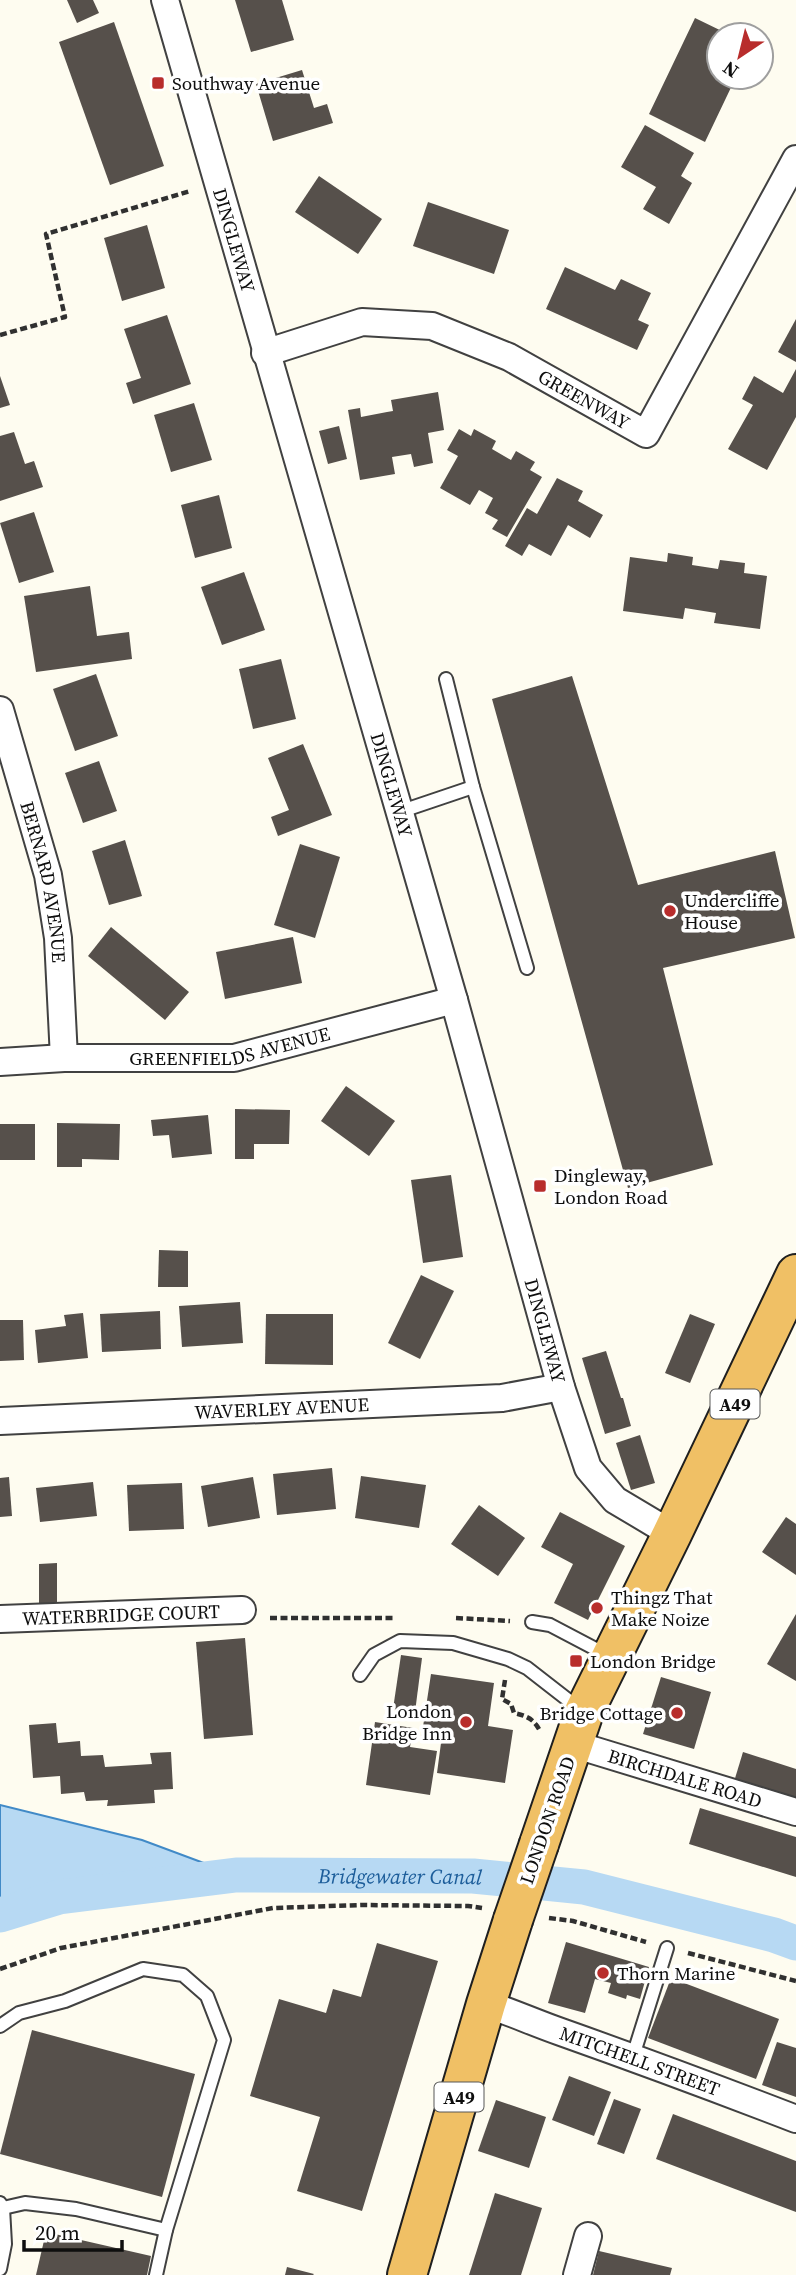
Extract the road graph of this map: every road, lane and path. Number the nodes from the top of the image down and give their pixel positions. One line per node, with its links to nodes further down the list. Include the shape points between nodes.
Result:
1 (164, 0): 3 (street, DINGLEWAY)
2 (796, 159): 5 (street, GREENWAY, via 646,434 509,358 432,326 362,322)
3 (217, 183): 4 (path, via 46,234 65,317); 5 (street, DINGLEWAY)
4 (0, 335)
5 (265, 353): 9 (street, DINGLEWAY)
6 (446, 679): 8 (lane)
7 (1, 715): 12 (street, BERNARD AVENUE, via 48,875 58,938)
8 (473, 787): 9 (lane); 10 (lane)
9 (399, 812): 11 (street, DINGLEWAY)
10 (527, 968)
11 (454, 1000): 12 (street, GREENFIELDS AVENUE, via 234,1058); 16 (street, DINGLEWAY)
12 (64, 1058): 13 (street, GREENFIELDS AVENUE)
13 (0, 1062)
14 (796, 1273): 15 (highway, LONDON ROAD / A49)
15 (787, 1315): 18 (highway, LONDON ROAD / A49)
16 (561, 1387): 17 (street, WAVERLEY AVENUE, via 502,1398); 18 (street, DINGLEWAY, via 588,1468 615,1500)
17 (0, 1421)
18 (672, 1534): 24 (highway, LONDON ROAD / A49)
19 (242, 1610): 21 (path, via 274,1619); 22 (street, WATERBRIDGE COURT)
20 (447, 1617): 23 (path)
21 (407, 1618)
22 (0, 1619)
23 (532, 1622): 24 (lane, via 550,1625)
24 (612, 1658): 27 (highway, LONDON ROAD / A49)
25 (508, 1659): 26 (lane, via 453,1643 400,1642 374,1655); 27 (lane, via 527,1668); 27 (path, via 502,1699 511,1704 514,1713)
26 (360, 1675)
27 (566, 1729): 28 (street, BIRCHDALE ROAD); 29 (highway, LONDON ROAD / A49, bridge)
28 (796, 1812)
29 (518, 1916): 30 (path, via 573,1922); 31 (path, via 468,1906 273,1908 61,1948); 33 (highway, LONDON ROAD / A49)
30 (667, 1948): 32 (path); 35 (lane)
31 (0, 1969)
32 (796, 1981)
33 (486, 2004): 35 (street, MITCHELL STREET); 42 (highway, LONDON ROAD / A49)
34 (0, 2026): 38 (lane, via 19,2013 65,2001 143,1969 183,1975 207,1996 224,2040)
35 (633, 2056): 36 (street, MITCHELL STREET)
36 (796, 2119)
37 (1, 2205): 38 (lane, via 76,2209); 40 (lane, via 5,2244)
38 (166, 2230): 41 (lane)
39 (588, 2236): 43 (street)
40 (0, 2270)
41 (156, 2275)
42 (407, 2275)
43 (577, 2275)

